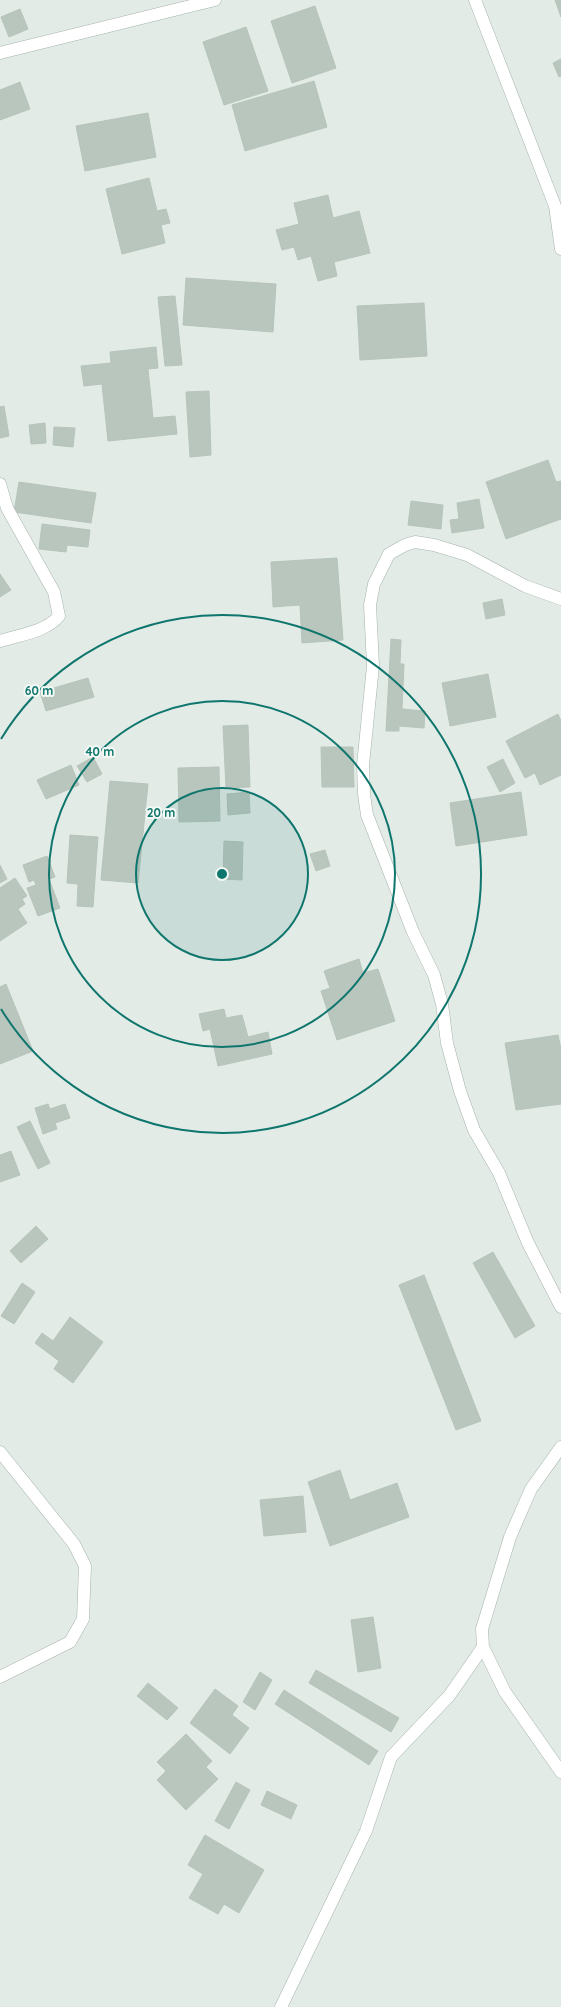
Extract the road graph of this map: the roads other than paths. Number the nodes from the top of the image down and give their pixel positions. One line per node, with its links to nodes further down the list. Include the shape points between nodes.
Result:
1 (215, 0): 3 (street)
2 (475, 0): 4 (street, via 555,206)
3 (0, 53)
4 (561, 249)
5 (0, 484): 7 (street, via 7,508 54,592 59,616 43,628)
6 (561, 599): 8 (street, via 525,586 467,555 434,545 415,542 389,554 374,584 370,605 374,666 363,765 367,815 434,975 442,1004 447,1043 474,1130 499,1173 528,1242)
7 (0, 641)
8 (561, 1307)
9 (561, 1447): 11 (street, via 531,1489 510,1537 482,1629)
10 (0, 1452): 12 (street, via 74,1544 85,1566 84,1619 70,1642)
11 (483, 1646): 13 (street, via 505,1692); 14 (street, via 449,1696 391,1757 366,1831)
12 (0, 1677)
13 (561, 1772)
14 (281, 2007)

